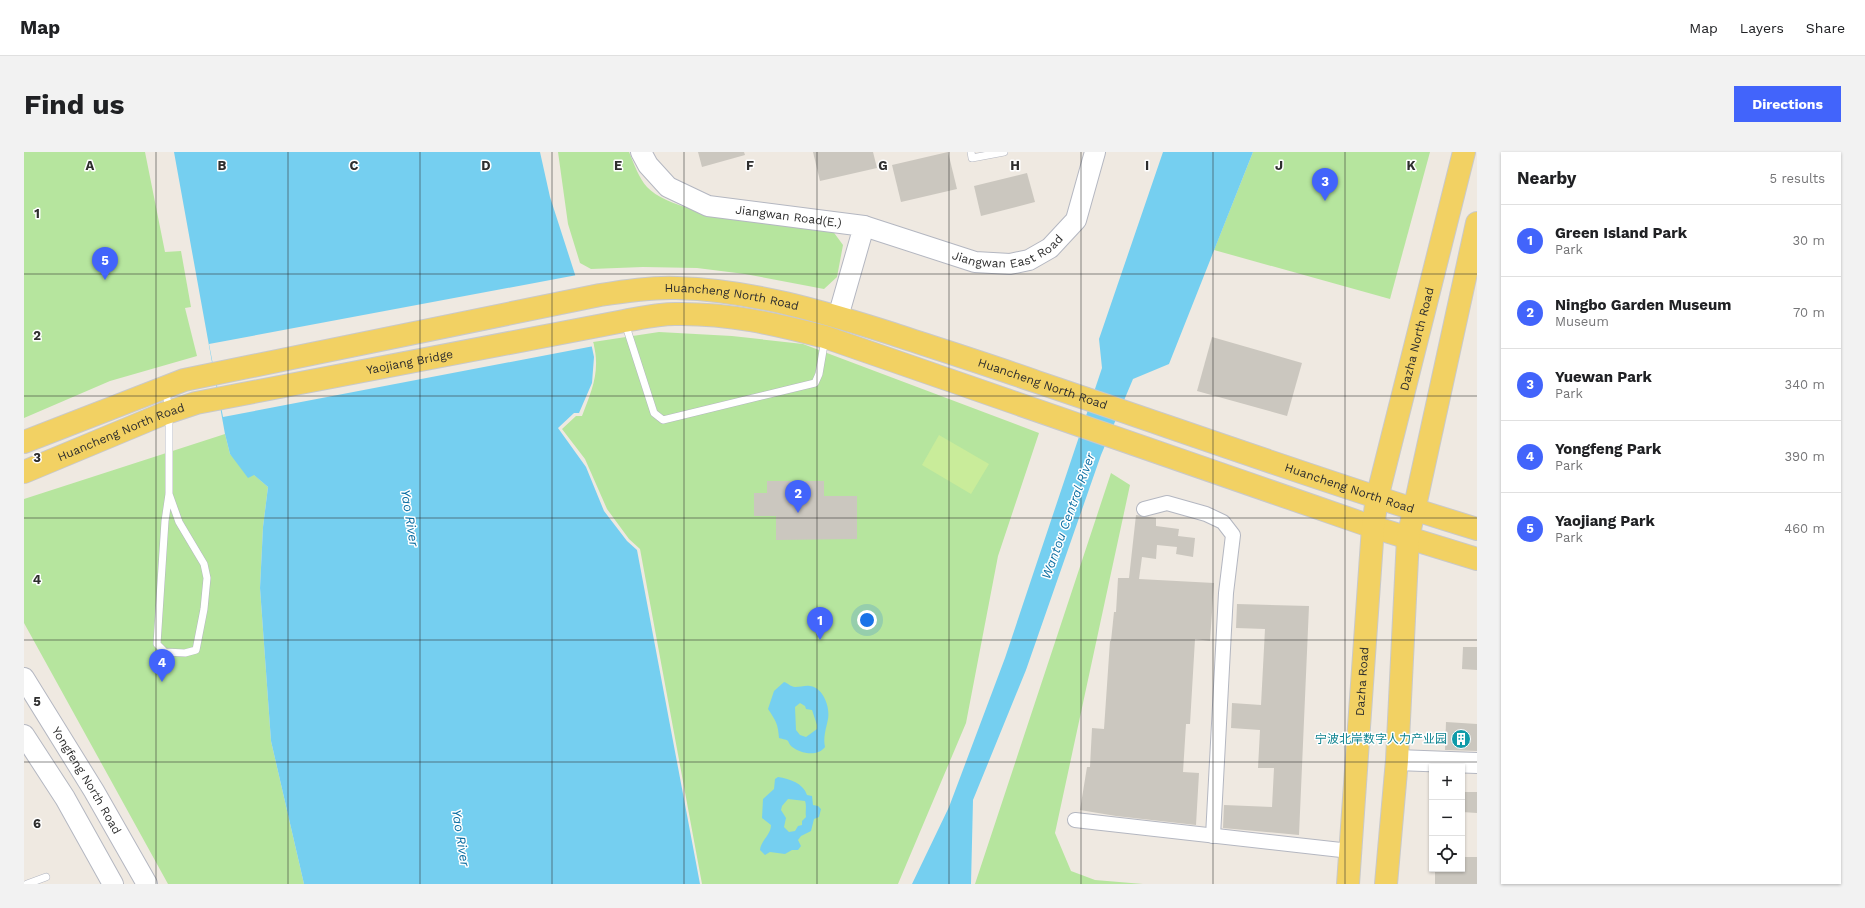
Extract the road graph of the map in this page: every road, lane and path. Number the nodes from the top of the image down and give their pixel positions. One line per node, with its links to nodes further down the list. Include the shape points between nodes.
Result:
1 (640, 152): 7 (street, Jiangwan Road(E.), via 668,187 708,206)
2 (970, 152): 3 (lane, via 972,158)
3 (1004, 152)
4 (1095, 152): 7 (street, Jiangwan East Road, via 1076,220 1050,248 1029,260 1010,264 975,262)
5 (1464, 152): 18 (main road, Dazha North Road)
6 (1477, 223): 20 (main road)
7 (864, 226): 8 (street)
8 (838, 317): 11 (main road, Huancheng North Road, via 773,301 710,291 678,288 638,290 600,295); 18 (main road, Huancheng North Road, via 985,364)
9 (624, 321): 10 (main road, Huancheng North Road, via 674,314 726,316 758,320); 10 (lane, via 654,413 663,420 815,383); 12 (main road, Yaojiang Bridge)
10 (825, 337): 21 (main road, Huancheng North Road)
11 (167, 386): 13 (lane); 14 (main road, via 123,393); 15 (main road)
12 (196, 403): 13 (main road, Huancheng North Road)
13 (169, 413): 16 (main road, Huancheng North Road); 17 (lane)
14 (24, 429)
15 (24, 442)
16 (24, 472)
17 (169, 494): 17 (lane, via 157,644 165,652 185,653 196,650 207,578 204,564 179,522)
18 (1377, 498): 20 (main road, Huancheng North Road); 21 (main road, Dazha North Road)
19 (1144, 509): 30 (street, via 1167,503 1206,514 1223,522 1233,535 1226,593)
20 (1414, 510): 22 (main road, Huancheng North Road); 23 (main road)
21 (1373, 527): 23 (main road, Huancheng North Road); 31 (main road, Dazha Road)
22 (1477, 529)
23 (1408, 538): 24 (main road, Huancheng North Road); 27 (main road)
24 (1477, 558)
25 (24, 678): 35 (street, Yongfeng North Road)
26 (24, 735): 34 (street, via 65,798)
27 (1396, 760): 28 (street); 37 (main road)
28 (1477, 763)
29 (1075, 820): 30 (street)
30 (1213, 836): 31 (street)
31 (1350, 851): 36 (main road, Dazha Road)
32 (46, 877): 33 (lane)
33 (27, 884)
34 (113, 884)
35 (147, 884)
36 (1348, 884)
37 (1386, 884)

